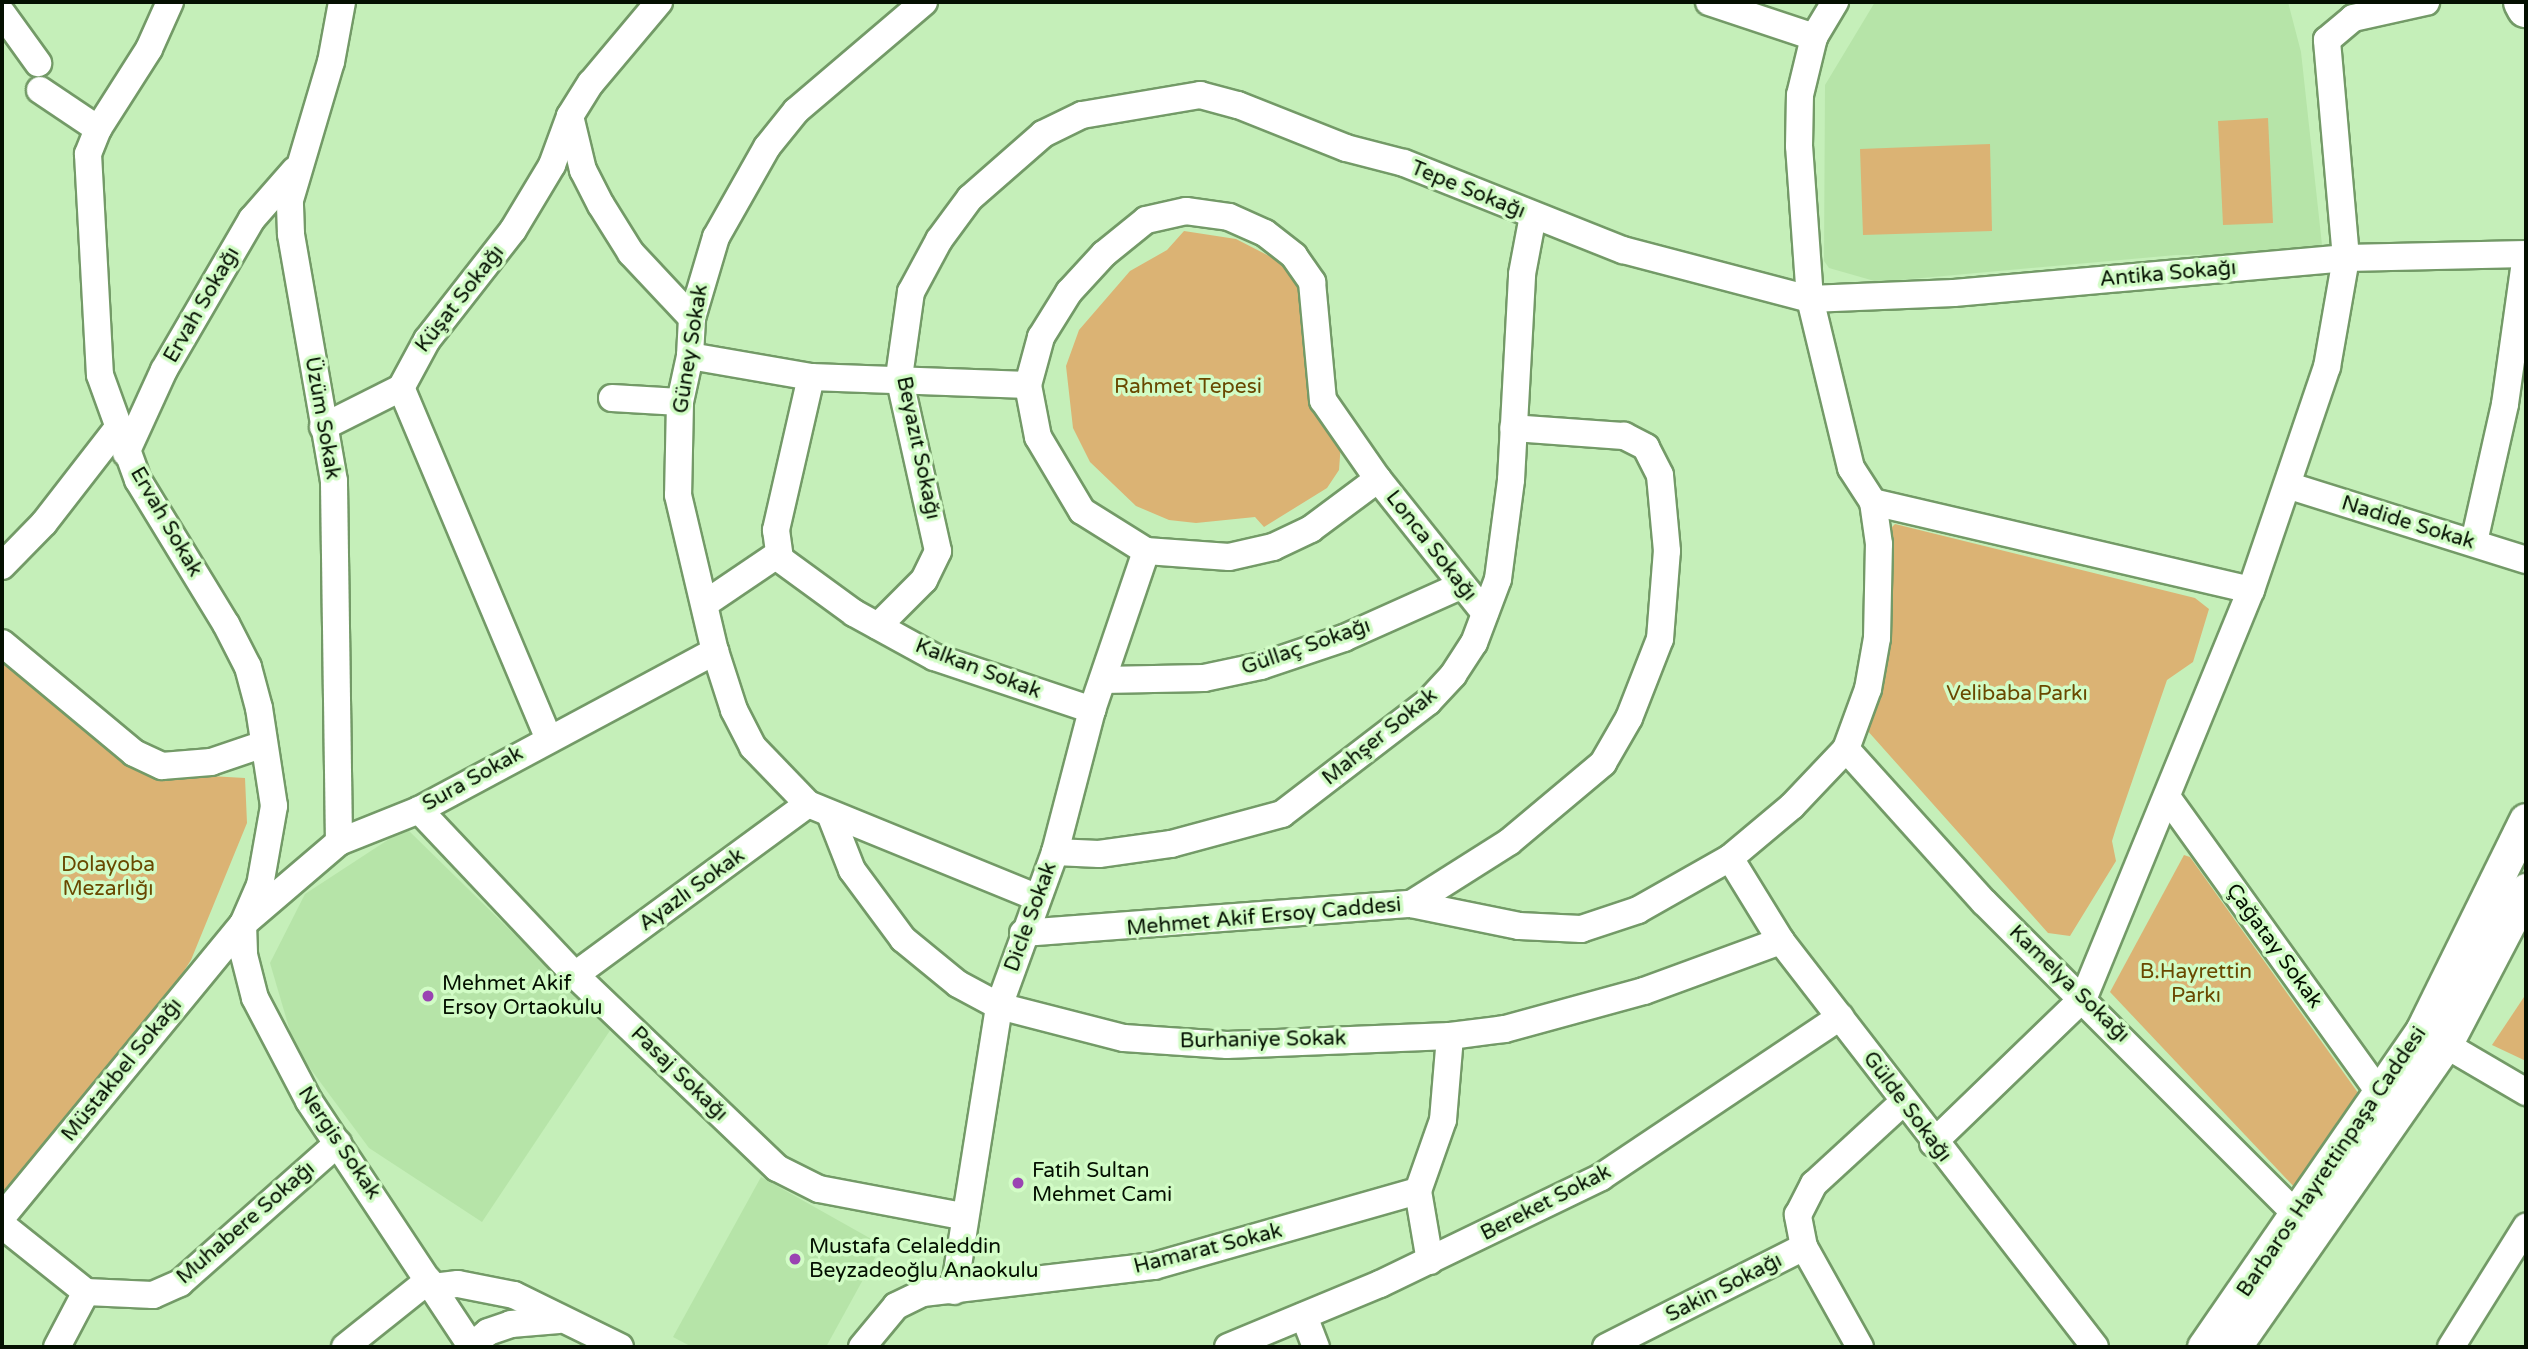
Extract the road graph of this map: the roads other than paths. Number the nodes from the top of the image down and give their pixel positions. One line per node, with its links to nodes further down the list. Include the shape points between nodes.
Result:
1 (170, 2): 16 (street, Ervah Sokak, via 149,49)
2 (342, 2): 17 (street, Üzüm Sokak, via 331,62)
3 (659, 2): 15 (street, Küşat Sokağı, via 591,83)
4 (924, 2): 22 (street, Güney Sokak, via 796,111 766,147 716,237)
5 (1710, 2): 11 (street)
6 (1835, 2): 11 (street, Mehmet Akif Ersoy Caddesi)
7 (2426, 2): 20 (street, via 2353,18 2327,40)
8 (2523, 2): 9 (main road)
9 (2526, 8)
10 (2, 13): 12 (street)
11 (1814, 37): 21 (street, Mehmet Akif Ersoy Caddesi, via 1801,95 1799,146)
12 (38, 63)
13 (40, 90): 16 (street)
14 (1127, 105): 18 (street, Tepe Sokağı, via 1200,95 1238,105 1346,148 1404,163); 25 (street, Beyazıt Sokağı, via 1082,115 1044,134 970,198 939,240 911,292)
15 (570, 116): 22 (street, via 583,170 601,205 631,253); 27 (street, Küşat Sokağı, via 552,165 513,230 427,340)
16 (98, 129): 32 (street, Ervah Sokak, via 89,154 89,228 100,375)
17 (296, 169): 30 (street, Üzüm Sokak, via 290,200 291,234); 32 (street, Ervah Sokağı, via 252,219)
18 (1533, 216): 21 (street, Tepe Sokağı, via 1668,264); 31 (street, Mahşer Sokak, via 1522,275)
19 (2526, 254): 20 (street, Antika Sokağı); 36 (street, via 2505,404)
20 (2346, 258): 21 (street, Antika Sokağı, via 1954,293); 34 (street, via 2327,367)
21 (1810, 299): 35 (street, Mehmet Akif Ersoy Caddesi, via 1851,468)
22 (692, 318): 23 (street, Güney Sokak)
23 (690, 356): 24 (street); 29 (street, Güney Sokak)
24 (811, 377): 25 (street); 38 (street, via 776,530)
25 (899, 377): 26 (street); 45 (street, Beyazıt Sokağı, via 938,551 924,580)
26 (1028, 385): 33 (street, Lonca Sokağı, via 1041,337 1069,292 1104,254 1146,220 1186,211 1228,217 1265,233 1294,256 1312,282 1323,400); 37 (street, via 1038,437 1082,511)
27 (401, 388): 30 (street); 50 (street)
28 (612, 398): 29 (street)
29 (680, 402): 43 (street, Güney Sokak, via 678,495)
30 (323, 427): 57 (street, Üzüm Sokak, via 334,481)
31 (1513, 428): 44 (street, Mahşer Sokak, via 1505,533 1498,579); 62 (street, via 1617,435 1646,447 1660,475 1667,551 1660,639 1629,718 1603,762 1509,842)
32 (122, 441): 40 (street, Ervah Sokağı); 51 (street, Ervah Sokak, via 138,480 248,667)
33 (1378, 479): 37 (street, via 1311,528 1273,547 1229,557); 41 (street, Lonca Sokağı)
34 (2290, 486): 36 (street, Nadide Sokak); 42 (street)
35 (1873, 502): 42 (street); 52 (street, Mehmet Akif Ersoy Caddesi, via 1879,544 1877,638 1867,689)
36 (2474, 542): 39 (street, Nadide Sokak)
37 (1146, 551): 48 (street, Dicle Sokak)
38 (777, 555): 43 (street); 45 (street, Kalkan Sokak)
39 (2526, 560)
40 (2, 566)
41 (1460, 586): 44 (street, Lonca Sokağı); 48 (street, Güllaç Sokağı, via 1344,638 1261,666 1204,678)
42 (2251, 590): 53 (street)
43 (706, 603): 47 (street, Güney Sokak)
44 (1485, 613): 58 (street, Mahşer Sokak, via 1474,643 1427,702 1282,814 1171,844 1099,854)
45 (878, 626): 49 (street, Kalkan Sokak, via 934,657)
46 (2, 643): 51 (street, via 134,753 162,766 211,762)
47 (715, 651): 50 (street, Sura Sokak); 54 (street, via 734,710 753,747)
48 (1103, 680): 49 (street, Dicle Sokak)
49 (1092, 710): 58 (street, Dicle Sokak)
50 (548, 737): 55 (street, Sura Sokak)
51 (264, 744): 63 (street, Ervah Sokak, via 274,806 260,886)
52 (1846, 749): 59 (street, Mehmet Akif Ersoy Caddesi, via 1792,806); 67 (street, Kamelya Sokağı, via 1984,902)
53 (2167, 797): 67 (street); 73 (street, Çağatay Sokak)
54 (819, 809): 61 (street); 66 (street, Ayazlı Sokak); 68 (street, Burhaniye Sokak, via 852,870 903,939 958,984)
55 (419, 810): 57 (street, Sura Sokak); 66 (street, Pasaj Sokağı)
56 (2526, 820): 71 (street, Barbaros Hayrettinpaşa Caddesi)
57 (339, 842): 63 (street, Sura Sokak)
58 (1055, 852): 61 (street, Dicle Sokak)
59 (1730, 858): 62 (street, Mehmet Akif Ersoy Caddesi, via 1639,910 1581,929 1519,926); 65 (street, Gülde Sokağı)
60 (2526, 890): 71 (street, Barbaros Hayrettinpaşa Caddesi)
61 (1036, 897): 64 (street, Dicle Sokak)
62 (1411, 904): 64 (street, Mehmet Akif Ersoy Caddesi)
63 (243, 924): 75 (street, Nergis Sokak, via 244,955 255,998 286,1062); 80 (street, Müstakbel Sokağı)
64 (1023, 933): 68 (street, Dicle Sokak)
65 (1781, 941): 69 (street, Gülde Sokağı); 70 (street, Burhaniye Sokak, via 1644,991 1506,1029)
66 (575, 975): 79 (street, Pasaj Sokağı, via 793,1180 883,1204)
67 (2084, 997): 76 (street); 78 (street, Kamelya Sokağı)
68 (999, 1006): 70 (street, Burhaniye Sokak, via 1060,1025 1150,1040 1227,1045); 79 (street, Dicle Sokak)
69 (1840, 1017): 74 (street, Gülde Sokağı); 84 (street, Bereket Sokak, via 1601,1177)
70 (1451, 1037): 77 (street, via 1443,1120)
71 (2433, 1038): 72 (street); 73 (street, Barbaros Hayrettinpaşa Caddesi); 101 (street, Barbaros Hayrettinpaşa Caddesi)
72 (2526, 1092)
73 (2381, 1096): 78 (street, Barbaros Hayrettinpaşa Caddesi)
74 (1902, 1103): 76 (street, Gülde Sokağı); 83 (street, via 1814,1184 1798,1214)
75 (338, 1143): 85 (street, Nergis Sokak); 87 (street, Muhabere Sokağı, via 180,1283 153,1295)
76 (1933, 1143): 99 (street, Gülde Sokağı, via 2034,1262)
77 (1418, 1191): 84 (street); 86 (street, Hamarat Sokak, via 1154,1266)
78 (2297, 1214): 100 (street, Barbaros Hayrettinpaşa Caddesi)
79 (962, 1216): 86 (street, Dicle Sokak)
80 (2, 1217)
81 (2, 1225): 87 (street)
82 (2526, 1227): 102 (street)
83 (1804, 1247): 97 (street, Sakin Sokağı); 98 (street)
84 (1430, 1261): 88 (street, Bereket Sokak)
85 (431, 1284): 89 (street, via 458,1284 514,1295); 90 (street, Nergis Sokak); 92 (street)
86 (954, 1291): 94 (street, Hamarat Sokak, via 909,1298 880,1321)
87 (86, 1292): 91 (street)
88 (1304, 1315): 95 (street, Bereket Sokak); 96 (street)
89 (559, 1320): 90 (street, via 511,1324 488,1332); 93 (street)
90 (472, 1346)
91 (57, 1347)
92 (345, 1347)
93 (620, 1347)
94 (862, 1347)
95 (1228, 1347)
96 (1316, 1347)
97 (1606, 1347)
98 (1860, 1347)
99 (2095, 1347)
100 (2204, 1347)
101 (2234, 1347)
102 (2451, 1347)

